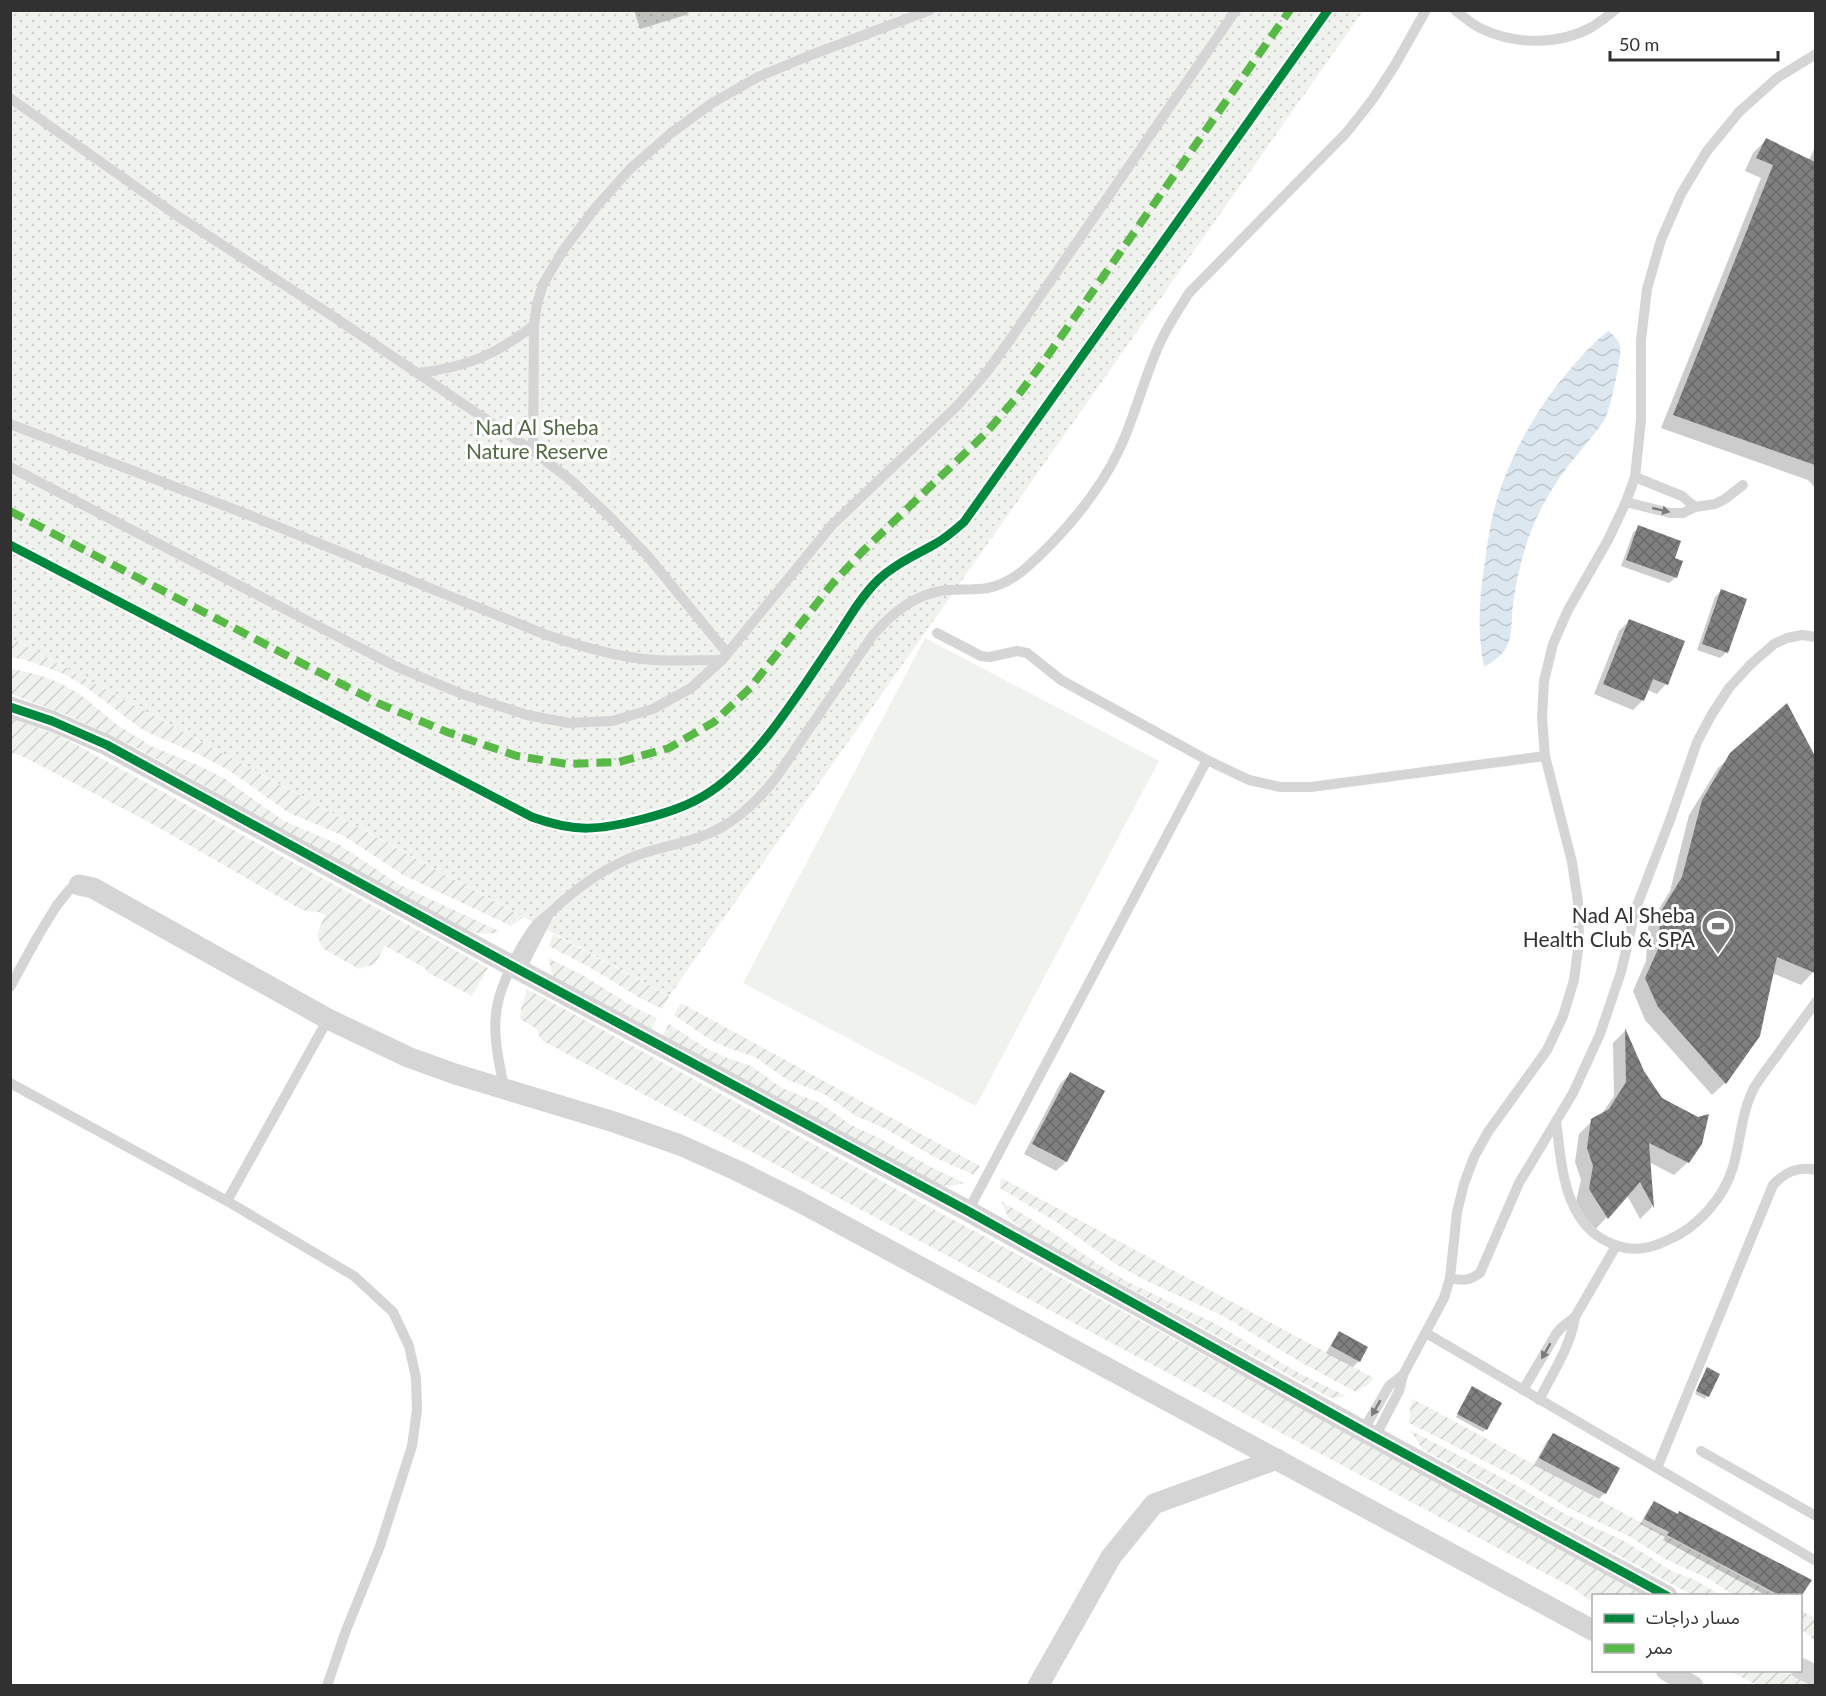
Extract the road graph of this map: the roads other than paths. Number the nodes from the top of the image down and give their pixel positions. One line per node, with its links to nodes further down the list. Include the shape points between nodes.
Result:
1 (930, 10): 8 (lane, via 758,77 712,103 670,134 624,176 564,249 543,284)
2 (1236, 10): 19 (lane, via 986,373 957,406 832,525)
3 (1426, 10): 24 (lane, via 1395,65 1347,132 1189,293 1156,350 1118,453 1069,524 1011,579 978,590 938,591 902,607 873,635 775,779 741,815 697,838 627,859 584,883 550,913)
4 (1455, 10): 5 (lane, via 1481,29 1508,38 1537,41 1565,37 1592,27)
5 (1615, 10)
6 (1815, 54): 13 (lane, via 1777,78 1739,112 1707,151 1681,194 1661,240 1647,289 1641,340 1641,420)
7 (10, 98): 9 (lane, via 176,215)
8 (534, 325): 9 (lane, via 492,354 443,370); 11 (lane)
9 (418, 373): 11 (lane)
10 (10, 424): 19 (lane, via 576,645 643,659 677,661)
11 (533, 451): 19 (lane, via 573,483 646,554)
12 (10, 467): 19 (lane, via 397,667 526,716 569,723 612,721 653,709 691,688)
13 (1635, 477): 15 (lane); 16 (lane, via 1682,496)
14 (1743, 485): 16 (lane, via 1715,504)
15 (1626, 502): 16 (lane, one-way to 16, via 1677,514); 21 (lane, via 1553,645 1544,690)
16 (1695, 507)
17 (937, 633): 22 (lane, via 981,656 1026,653 1061,680)
18 (1815, 637): 30 (lane, via 1787,638 1758,658 1730,688 1697,741 1636,908 1604,1024)
19 (724, 656)
20 (10, 707): 24 (street, via 106,745)
21 (1545, 756): 22 (lane, via 1311,787 1280,787 1249,780); 35 (lane, via 1578,902 1579,942 1574,980 1548,1050 1474,1157 1457,1212)
22 (1207, 760): 33 (lane)
23 (79, 885): 25 (lane, via 70,889 57,905); 27 (street, via 93,888)
24 (516, 968): 29 (lane, via 503,986 497,1007 495,1029); 33 (street)
25 (10, 987)
26 (1815, 1002): 34 (lane, via 1755,1086 1746,1105 1732,1169 1710,1207 1677,1236 1657,1245 1637,1249)
27 (328, 1019): 29 (street, via 408,1057); 32 (lane)
28 (10, 1083): 32 (lane)
29 (504, 1088): 42 (street, via 636,1129 738,1171)
30 (1556, 1121): 34 (lane, via 1571,1204 1597,1236); 35 (lane, via 1519,1183 1480,1273 1463,1281)
31 (1815, 1170): 43 (lane, via 1794,1170 1773,1185)
32 (227, 1202): 49 (lane, via 354,1276 393,1312 409,1346 416,1378 412,1446 380,1546)
33 (968, 1211): 40 (street)
34 (1616, 1246): 36 (lane)
35 (1450, 1278): 37 (lane)
36 (1575, 1317): 38 (lane, one-way to 38, via 1561,1328); 39 (lane, via 1571,1335)
37 (1426, 1334): 38 (lane); 40 (lane, via 1403,1375 1399,1391)
38 (1523, 1390): 39 (lane)
39 (1539, 1400): 43 (lane)
40 (1369, 1434): 46 (street)
41 (1701, 1451): 44 (lane)
42 (1277, 1459): 47 (street); 50 (street, via 1154,1504 1111,1557)
43 (1657, 1468): 45 (lane)
44 (1815, 1516)
45 (1815, 1561)
46 (1662, 1594)
47 (1592, 1630)
48 (1668, 1672): 51 (street)
49 (327, 1686)
50 (1038, 1686)
51 (1693, 1686)

